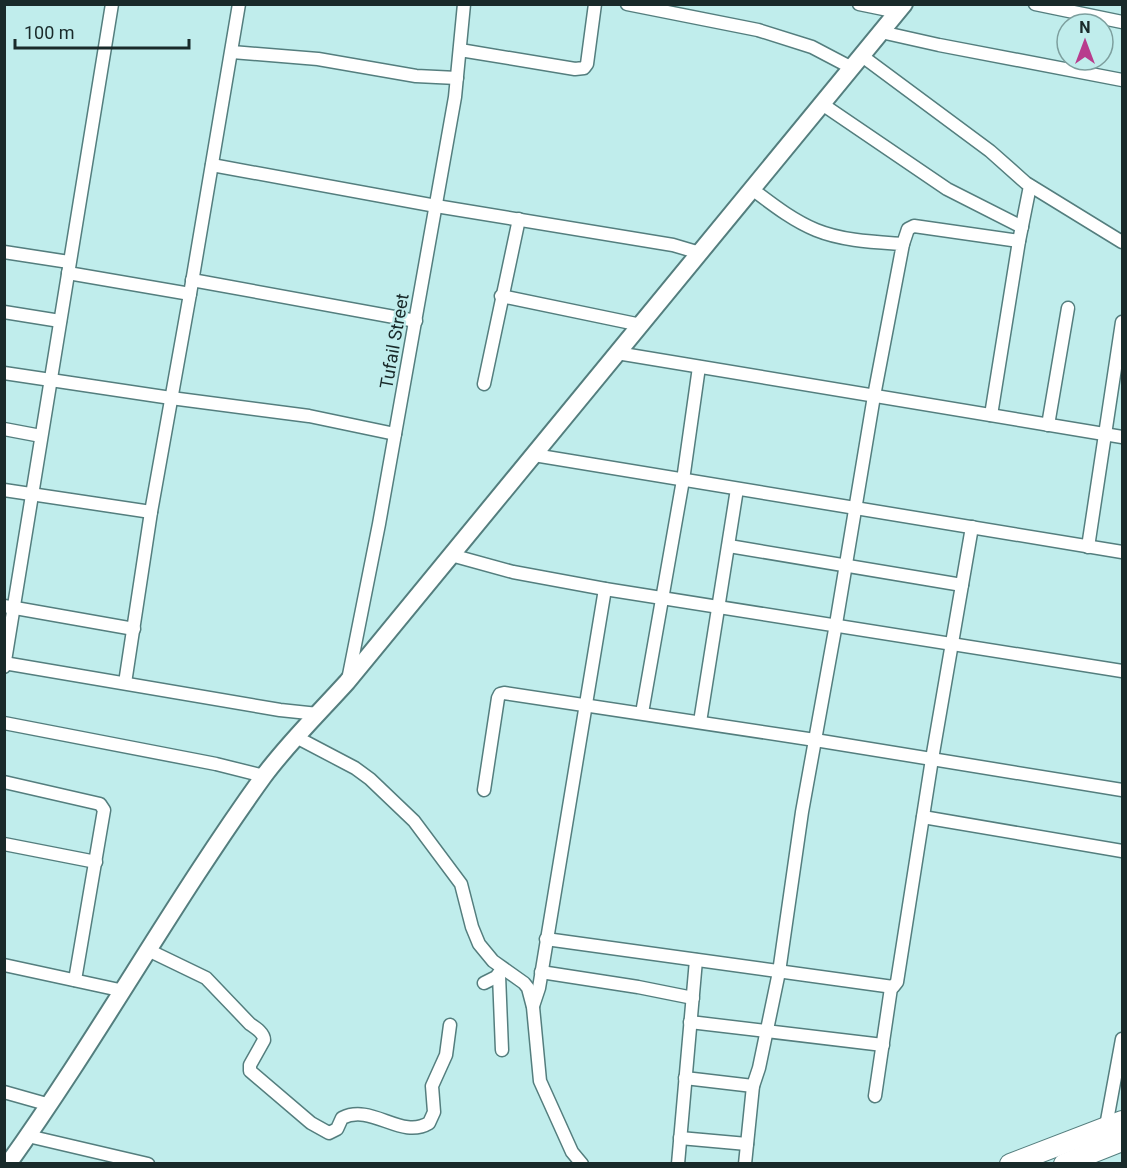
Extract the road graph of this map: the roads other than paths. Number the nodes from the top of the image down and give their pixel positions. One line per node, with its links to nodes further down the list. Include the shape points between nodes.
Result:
1 (112, 4): 29 (street)
2 (238, 4): 13 (street)
3 (464, 4): 12 (street, Tufail Street)
4 (595, 4): 12 (street, via 584,68)
5 (627, 4): 9 (street)
6 (859, 4): 8 (street)
7 (1035, 4): 10 (street)
8 (901, 8): 11 (main road)
9 (677, 9): 14 (street)
10 (1122, 22)
11 (881, 32): 14 (main road); 16 (street)
12 (460, 51): 15 (street, Tufail Street)
13 (232, 52): 15 (street); 18 (street)
14 (857, 62): 17 (main road); 19 (street, via 990,151)
15 (457, 78): 21 (street, Tufail Street)
16 (1122, 80)
17 (822, 104): 20 (main road); 23 (street, via 947,189)
18 (212, 165): 21 (street); 30 (street)
19 (1030, 186): 23 (street); 25 (street)
20 (752, 189): 26 (street, via 816,230 858,240); 28 (main road)
21 (436, 206): 22 (street); 36 (street, Tufail Street)
22 (519, 219): 28 (street); 32 (street)
23 (1022, 227): 24 (street)
24 (1019, 241): 26 (street, via 914,226 907,231); 46 (street)
25 (1122, 242)
26 (903, 244): 44 (street)
27 (4, 252): 29 (street)
28 (700, 253): 38 (main road)
29 (68, 268): 31 (street); 35 (street)
30 (192, 280): 31 (street); 36 (street)
31 (190, 294): 45 (street)
32 (501, 297): 38 (street); 43 (street)
33 (1068, 308): 47 (street)
34 (4, 312): 35 (street)
35 (60, 321): 42 (street)
36 (416, 321): 49 (street, Tufail Street)
37 (1122, 322): 51 (street)
38 (641, 325): 39 (main road)
39 (617, 353): 40 (street); 53 (main road)
40 (699, 367): 44 (street); 54 (street)
41 (4, 373): 42 (street)
42 (50, 380): 45 (street); 50 (street)
43 (484, 384)
44 (874, 396): 46 (street); 58 (street)
45 (171, 398): 49 (street, via 309,416); 59 (street)
46 (991, 416): 47 (street)
47 (1048, 425): 51 (street)
48 (4, 429): 50 (street)
49 (395, 434): 76 (street, Tufail Street)
50 (41, 435): 57 (street)
51 (1106, 435): 52 (street); 62 (street)
52 (1122, 437)
53 (534, 455): 54 (street); 64 (main road)
54 (683, 480): 55 (street); 68 (street)
55 (737, 489): 58 (street); 61 (street)
56 (4, 490): 57 (street)
57 (32, 494): 59 (street); 70 (street)
58 (855, 508): 60 (street); 65 (street)
59 (151, 512): 72 (street)
60 (972, 527): 62 (street); 66 (street)
61 (729, 546): 65 (street); 69 (street)
62 (1088, 547): 63 (street)
63 (1122, 552)
64 (451, 555): 67 (street, via 513,572); 76 (main road)
65 (846, 566): 66 (street); 71 (street)
66 (962, 585): 73 (street)
67 (605, 589): 68 (street); 78 (street)
68 (662, 597): 69 (street); 79 (street)
69 (719, 606): 71 (street); 81 (street)
70 (9, 607): 72 (street); 74 (street)
71 (837, 624): 73 (street); 84 (street)
72 (134, 629): 77 (street)
73 (952, 643): 75 (street); 85 (street)
74 (5, 664): 77 (street)
75 (1122, 671)
76 (347, 681): 80 (main road)
77 (125, 683): 80 (street)
78 (586, 705): 79 (street); 88 (street, via 500,694); 94 (street)
79 (642, 713): 81 (street)
80 (318, 714): 83 (main road)
81 (700, 722): 84 (street)
82 (4, 723): 86 (street)
83 (296, 737): 86 (main road); 98 (street, via 355,768 414,820 461,884 479,944)
84 (815, 740): 85 (street); 100 (street)
85 (932, 759): 89 (street); 90 (street)
86 (264, 776): 95 (main road)
87 (4, 782): 93 (street, via 100,804 104,812)
88 (484, 790)
89 (1122, 790)
90 (923, 817): 92 (street); 103 (street, via 897,982)
91 (4, 844): 93 (street)
92 (1122, 851)
93 (96, 862): 101 (street)
94 (546, 939): 96 (street); 99 (street)
95 (148, 950): 104 (main road); 108 (street, via 206,978 262,1034 264,1040 250,1071 311,1123 329,1133 350,1114 369,1115 403,1127 429,1123 434,1112 432,1083 446,1054)
96 (696, 960): 100 (street); 105 (street)
97 (4, 965): 101 (street)
98 (500, 971): 102 (street); 106 (street, via 524,983); 112 (street)
99 (541, 972): 105 (street); 106 (street)
100 (779, 972): 103 (street); 109 (street)
101 (75, 980): 104 (street)
102 (484, 982)
103 (891, 988): 111 (street)
104 (124, 991): 117 (main road)
105 (693, 998): 107 (street)
106 (532, 1007): 124 (street, via 540,1081 572,1152)
107 (690, 1022): 109 (street); 113 (street)
108 (450, 1025)
109 (766, 1033): 111 (street); 114 (street)
110 (1122, 1039): 118 (street)
111 (883, 1046): 116 (street)
112 (502, 1050)
113 (685, 1078): 114 (street); 120 (street)
114 (753, 1086): 121 (street)
115 (4, 1092): 117 (street)
116 (875, 1096)
117 (50, 1105): 119 (main road)
118 (1116, 1133): 127 (highway); 128 (highway)
119 (28, 1136): 122 (main road); 123 (street)
120 (680, 1138): 121 (street); 125 (street)
121 (747, 1144): 126 (street)
122 (8, 1164)
123 (148, 1164)
124 (582, 1164)
125 (678, 1164)
126 (745, 1164)
127 (1010, 1164)
128 (1064, 1164)

